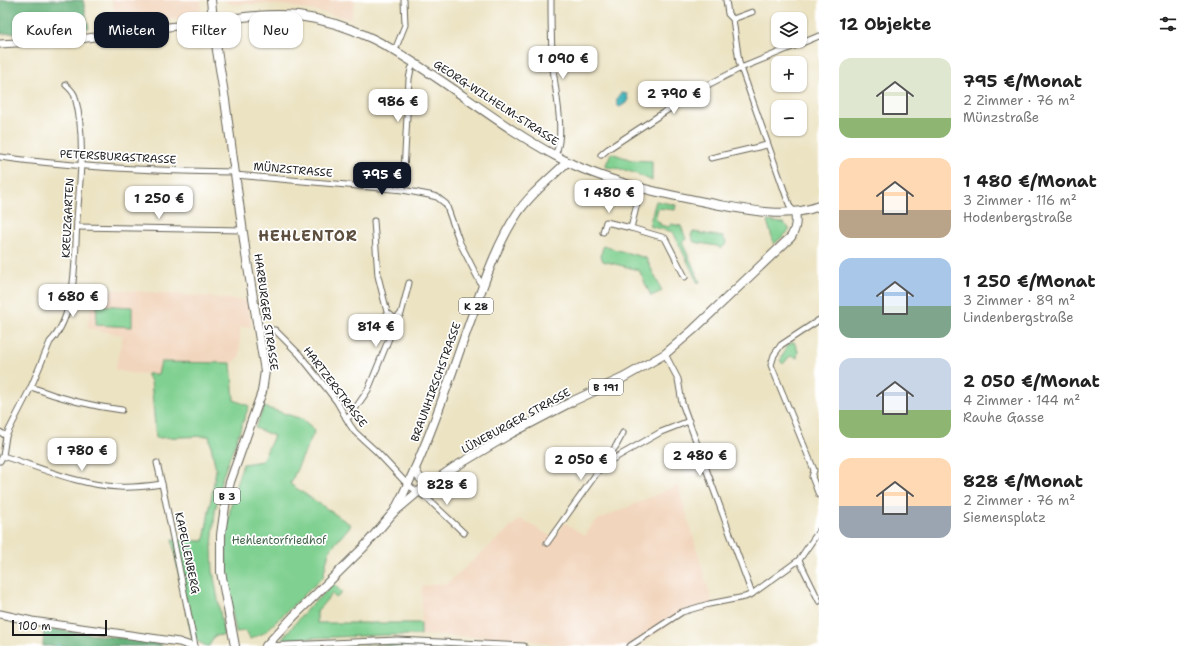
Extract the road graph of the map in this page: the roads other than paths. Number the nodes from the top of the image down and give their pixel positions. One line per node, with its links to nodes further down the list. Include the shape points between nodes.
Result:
1 (211, 0): 5 (main road, HARBURGER STRASSE / B 3)
2 (404, 0): 13 (street, via 405,25)
3 (551, 0): 18 (street, via 553,68 560,136)
4 (726, 0): 8 (street, via 728,14)
5 (212, 12)
6 (752, 12): 8 (street)
7 (241, 18): 13 (main road, GEORG-WILHELM-STRASSE, via 282,15 316,19 361,33)
8 (733, 19): 15 (street)
9 (177, 27): 11 (main road, via 80,39)
10 (819, 36): 15 (street)
11 (0, 44)
12 (217, 48): 24 (main road, HARBURGER STRASSE / B 3)
13 (395, 50): 14 (main road, GEORG-WILHELM-STRASSE)
14 (416, 63): 18 (main road, GEORG-WILHELM-STRASSE, via 514,131); 26 (street, via 411,69 409,79)
15 (741, 68): 17 (street); 19 (street, via 698,90)
16 (66, 85): 23 (street, KREUZGARTEN, via 75,95 80,126)
17 (767, 145): 21 (street); 28 (street, via 790,207)
18 (555, 155): 22 (main road, GEORG-WILHELM-STRASSE)
19 (601, 155)
20 (0, 157): 23 (street, PETERSBURGSTRASSE)
21 (710, 158)
22 (567, 162): 25 (main road, GEORG-WILHELM-STRASSE); 36 (main road, BRAUNHIRSCHSTRASSE / K 28, via 533,194 517,214)
23 (81, 166): 24 (street, PETERSBURGSTRASSE); 30 (street, KREUZGARTEN)
24 (235, 173): 26 (street, MÜNZSTRASSE); 32 (main road, HARBURGER STRASSE / B 3)
25 (641, 187): 28 (main road, GEORG-WILHELM-STRASSE, via 680,197 765,212); 31 (street)
26 (403, 190): 36 (street, MÜNZSTRASSE, via 437,197 446,204 460,243)
27 (819, 206): 28 (main road, GEORG-WILHELM-STRASSE)
28 (795, 212): 40 (main road, LÜNEBURGER STRASSE / B 191, via 796,225 791,237)
29 (374, 221): 37 (street, via 378,276 387,312)
30 (76, 227): 32 (street); 41 (street, KREUZGARTEN, via 73,284 66,312)
31 (631, 228): 33 (street, via 606,222); 34 (street, via 665,238)
32 (243, 230): 39 (main road, HARBURGER STRASSE / B 3)
33 (603, 232)
34 (684, 277)
35 (409, 283): 37 (street, via 401,314)
36 (483, 288): 52 (main road, BRAUNHIRSCHSTRASSE / K 28)
37 (395, 319): 43 (street, via 368,390)
38 (819, 320): 57 (street, via 780,345 771,365 814,470 812,478)
39 (259, 330): 43 (street, HARTZERSTRASSE, via 275,330 284,338 327,389); 68 (main road, HARBURGER STRASSE / B 3, via 264,365 263,385 230,482 221,535 222,572)
40 (665, 354): 44 (street, via 678,379 682,403); 53 (main road, LÜNEBURGER STRASSE / B 191, via 624,378 510,434)
41 (31, 387): 42 (street, via 80,404); 47 (street, KREUZGARTEN)
42 (122, 410)
43 (346, 418): 55 (street, HARTZERSTRASSE, via 355,432)
44 (689, 421): 51 (street, via 661,432); 63 (street)
45 (0, 432): 47 (street)
46 (623, 433): 51 (street)
47 (6, 436): 48 (street, KREUZGARTEN)
48 (3, 456): 49 (street, KREUZGARTEN); 54 (street, via 92,484 139,487)
49 (0, 461)
50 (157, 463): 54 (street, KAPELLENBERG)
51 (603, 464): 61 (street)
52 (415, 469): 53 (main road, via 419,478 428,482); 55 (main road, BRAUNHIRSCHSTRASSE)
53 (435, 480): 56 (main road, LÜNEBURGER STRASSE / B 191)
54 (162, 484): 67 (street, KAPELLENBERG)
55 (408, 485): 56 (street, HARTZERSTRASSE); 58 (main road, BRAUNHIRSCHSTRASSE)
56 (418, 492): 58 (main road, LÜNEBURGER STRASSE / B 191); 60 (street, HARTZERSTRASSE)
57 (819, 495)
58 (393, 513): 69 (main road, LÜNEBURGER STRASSE / B 191, via 363,548)
59 (819, 531): 62 (street)
60 (464, 533)
61 (547, 543)
62 (800, 560): 63 (street); 64 (street)
63 (752, 594): 71 (street, via 682,612)
64 (819, 601)
65 (0, 614): 66 (main road)
66 (191, 646)
67 (195, 646)
68 (235, 646)
69 (266, 646): 70 (street, via 397,640)
70 (524, 646)
71 (630, 646)

